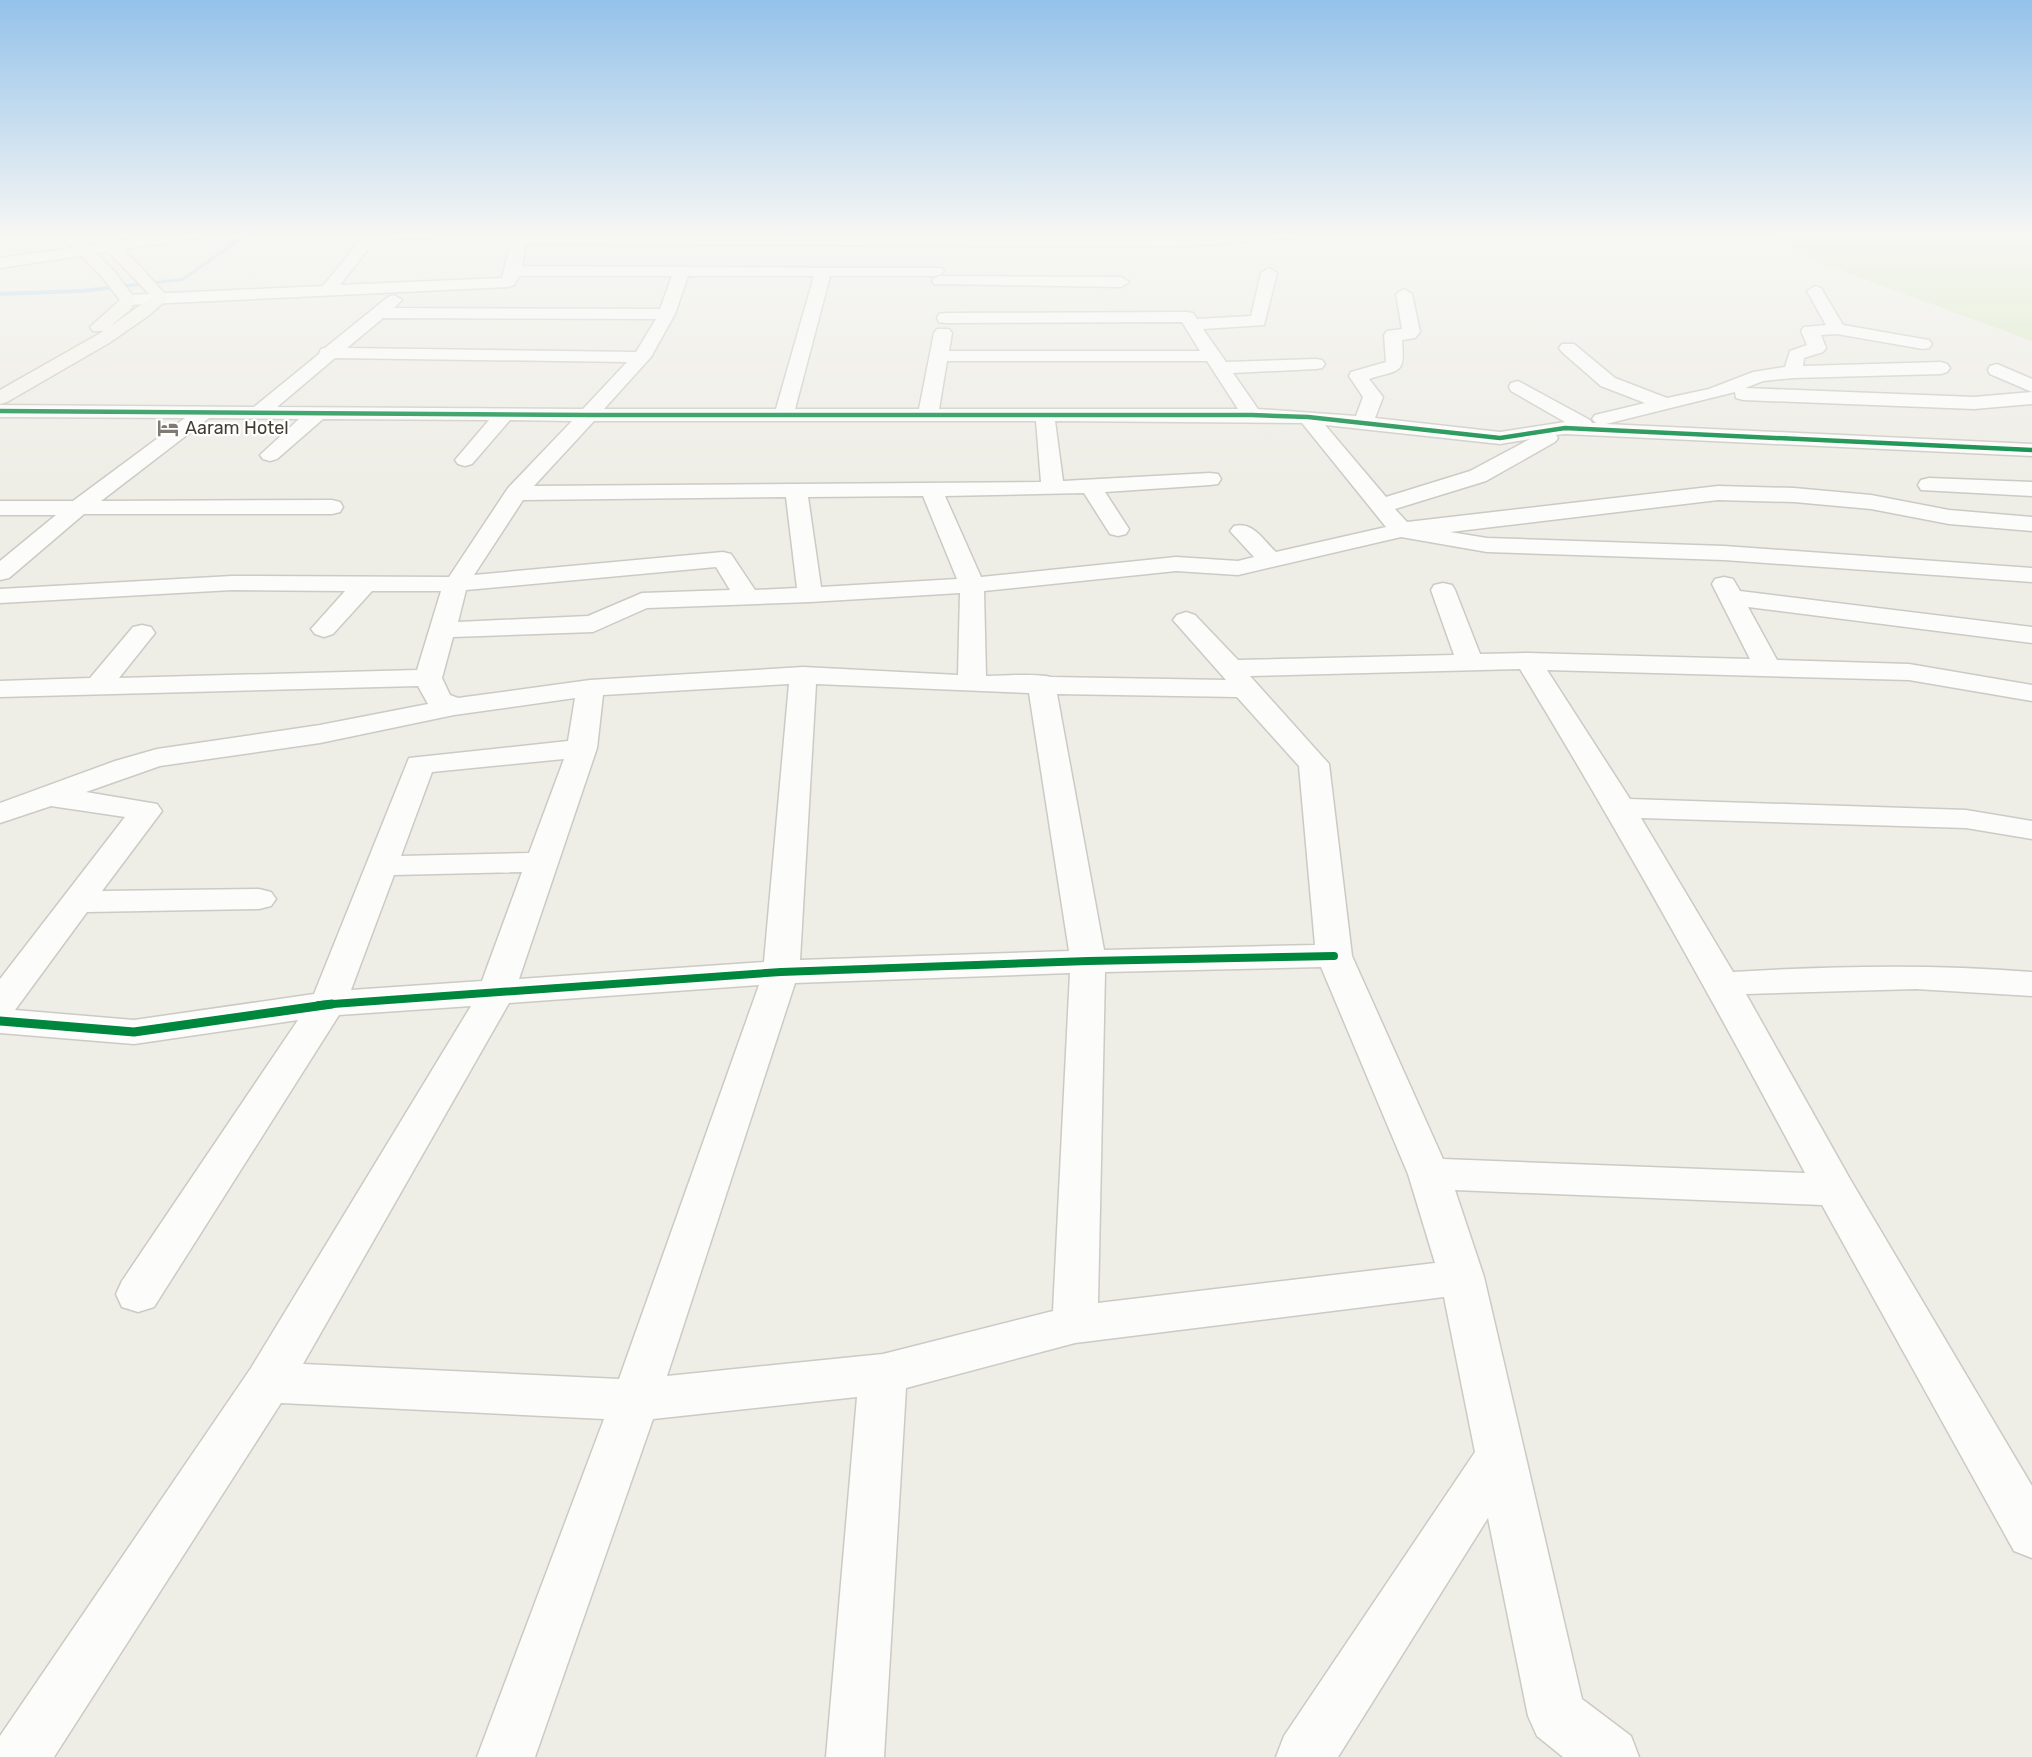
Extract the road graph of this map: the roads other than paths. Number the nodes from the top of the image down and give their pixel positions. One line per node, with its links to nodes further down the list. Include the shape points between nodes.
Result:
1 (112, 316): 24 (street, via 88,337)
2 (138, 316): 28 (street)
3 (374, 316): 15 (street)
4 (666, 316): 18 (street)
5 (811, 316): 31 (street)
6 (1259, 316): 11 (street, via 1258,321)
7 (1408, 316): 42 (street, via 1411,332 1392,335 1393,366 1358,376 1373,397)
8 (1830, 316): 12 (street)
9 (1066, 317): 10 (street); 11 (street, via 1187,317); 17 (street)
10 (945, 318): 16 (street)
11 (1192, 324): 19 (street)
12 (1838, 329): 13 (street); 23 (street, via 1810,331 1817,348 1796,355)
13 (1923, 344)
14 (1568, 348): 30 (street, via 1608,382)
15 (327, 353): 18 (street); 34 (street)
16 (940, 356): 17 (street); 37 (street)
17 (1066, 356): 19 (street)
18 (642, 357): 38 (street)
19 (1218, 362): 20 (street); 39 (street)
20 (1316, 364)
21 (1941, 368): 23 (street)
22 (1997, 370): 25 (street)
23 (1793, 372): 27 (street, via 1760,376)
24 (0, 386)
25 (2032, 386)
26 (1518, 387): 43 (street)
27 (1715, 393): 29 (street, via 1974,403); 30 (street)
28 (0, 398)
29 (2032, 398)
30 (1664, 404): 43 (street)
31 (786, 408): 37 (street); 38 (street, via 714,415)
32 (0, 411): 33 (street)
33 (204, 413): 34 (street); 58 (street)
34 (257, 414): 35 (street)
35 (317, 414): 36 (street); 46 (street)
36 (505, 414): 38 (street); 47 (street)
37 (928, 414): 40 (street)
38 (590, 415): 55 (street)
39 (1252, 415): 40 (street); 41 (street)
40 (1045, 416): 48 (street)
41 (1308, 417): 42 (street); 59 (street)
42 (1364, 423): 43 (street, via 1500,438)
43 (1574, 426): 44 (street); 59 (street, via 1478,476)
44 (1902, 443): 45 (street); 50 (street)
45 (2032, 450)
46 (270, 455)
47 (465, 460)
48 (1052, 478): 51 (street); 52 (street)
49 (1210, 479): 51 (street)
50 (1929, 485): 53 (street); 60 (street)
51 (1091, 486): 62 (street)
52 (931, 489): 54 (street); 70 (street)
53 (2032, 489)
54 (796, 491): 55 (street); 72 (street)
55 (516, 493): 69 (street)
56 (332, 507): 58 (street)
57 (0, 508): 58 (street)
58 (78, 508): 66 (street)
59 (1388, 514): 60 (street, via 1520,518 1718,494 1871,502); 64 (street, via 1487,545); 65 (street)
60 (1949, 517): 61 (street)
61 (2032, 524)
62 (1118, 529)
63 (1242, 531): 65 (street)
64 (1708, 553): 67 (street); 75 (street)
65 (1270, 560): 70 (street, via 1238,568 1176,564)
66 (0, 573)
67 (2032, 575)
68 (366, 583): 69 (street); 73 (street, via 232,583); 77 (street)
69 (456, 584): 74 (street, via 723,559); 78 (street)
70 (972, 585): 72 (street); 84 (street)
71 (1443, 590): 82 (street)
72 (810, 595): 74 (street)
73 (0, 596)
74 (747, 597): 78 (street, via 642,601 592,624)
75 (1731, 597): 80 (street); 83 (street)
76 (1186, 621): 86 (street)
77 (324, 629)
78 (441, 630): 92 (street)
79 (142, 633): 88 (street)
80 (2032, 635)
81 (1528, 661): 82 (street); 83 (street); 95 (street)
82 (1470, 662): 86 (street)
83 (1768, 668): 91 (street, via 1909,672)
84 (972, 674): 85 (street); 87 (street)
85 (803, 675): 89 (street); 104 (street)
86 (1238, 678): 87 (street); 102 (street, via 1314,764)
87 (1041, 683): 103 (street)
88 (97, 687): 90 (street); 92 (street)
89 (590, 688): 92 (street); 93 (street)
90 (0, 690)
91 (2032, 693)
92 (439, 694): 94 (street, via 320,734 157,758)
93 (582, 748): 98 (street); 99 (street, via 420,764)
94 (47, 796): 96 (street); 101 (street, via 146,811)
95 (1620, 808): 97 (street, via 1966,819); 105 (street)
96 (0, 813)
97 (2032, 830)
98 (542, 862): 99 (street); 108 (street)
99 (381, 866): 109 (street)
100 (259, 899): 101 (street)
101 (77, 902): 107 (street)
102 (1334, 956): 103 (street); 111 (street)
103 (1088, 961): 104 (street); 115 (street)
104 (782, 972): 108 (street); 118 (street)
105 (1722, 984): 106 (street, via 1836,977 1976,978); 112 (street)
106 (2032, 984)
107 (7, 986)
108 (496, 994): 109 (street); 117 (street)
109 (328, 1004): 110 (street, via 134,1032); 114 (street)
110 (0, 1020)
111 (1429, 1174): 112 (street); 113 (street)
112 (1835, 1190): 120 (street)
113 (1462, 1277): 115 (street); 119 (street)
114 (138, 1294)
115 (1075, 1324): 116 (street)
116 (883, 1374): 118 (street); 123 (street)
117 (268, 1382): 118 (street); 121 (street)
118 (635, 1400): 122 (street)
119 (1500, 1456): 124 (street); 125 (street, via 1557,1716)
120 (2032, 1534)
121 (20, 1757)
122 (506, 1757)
123 (855, 1757)
124 (1305, 1757)
125 (1610, 1757)

